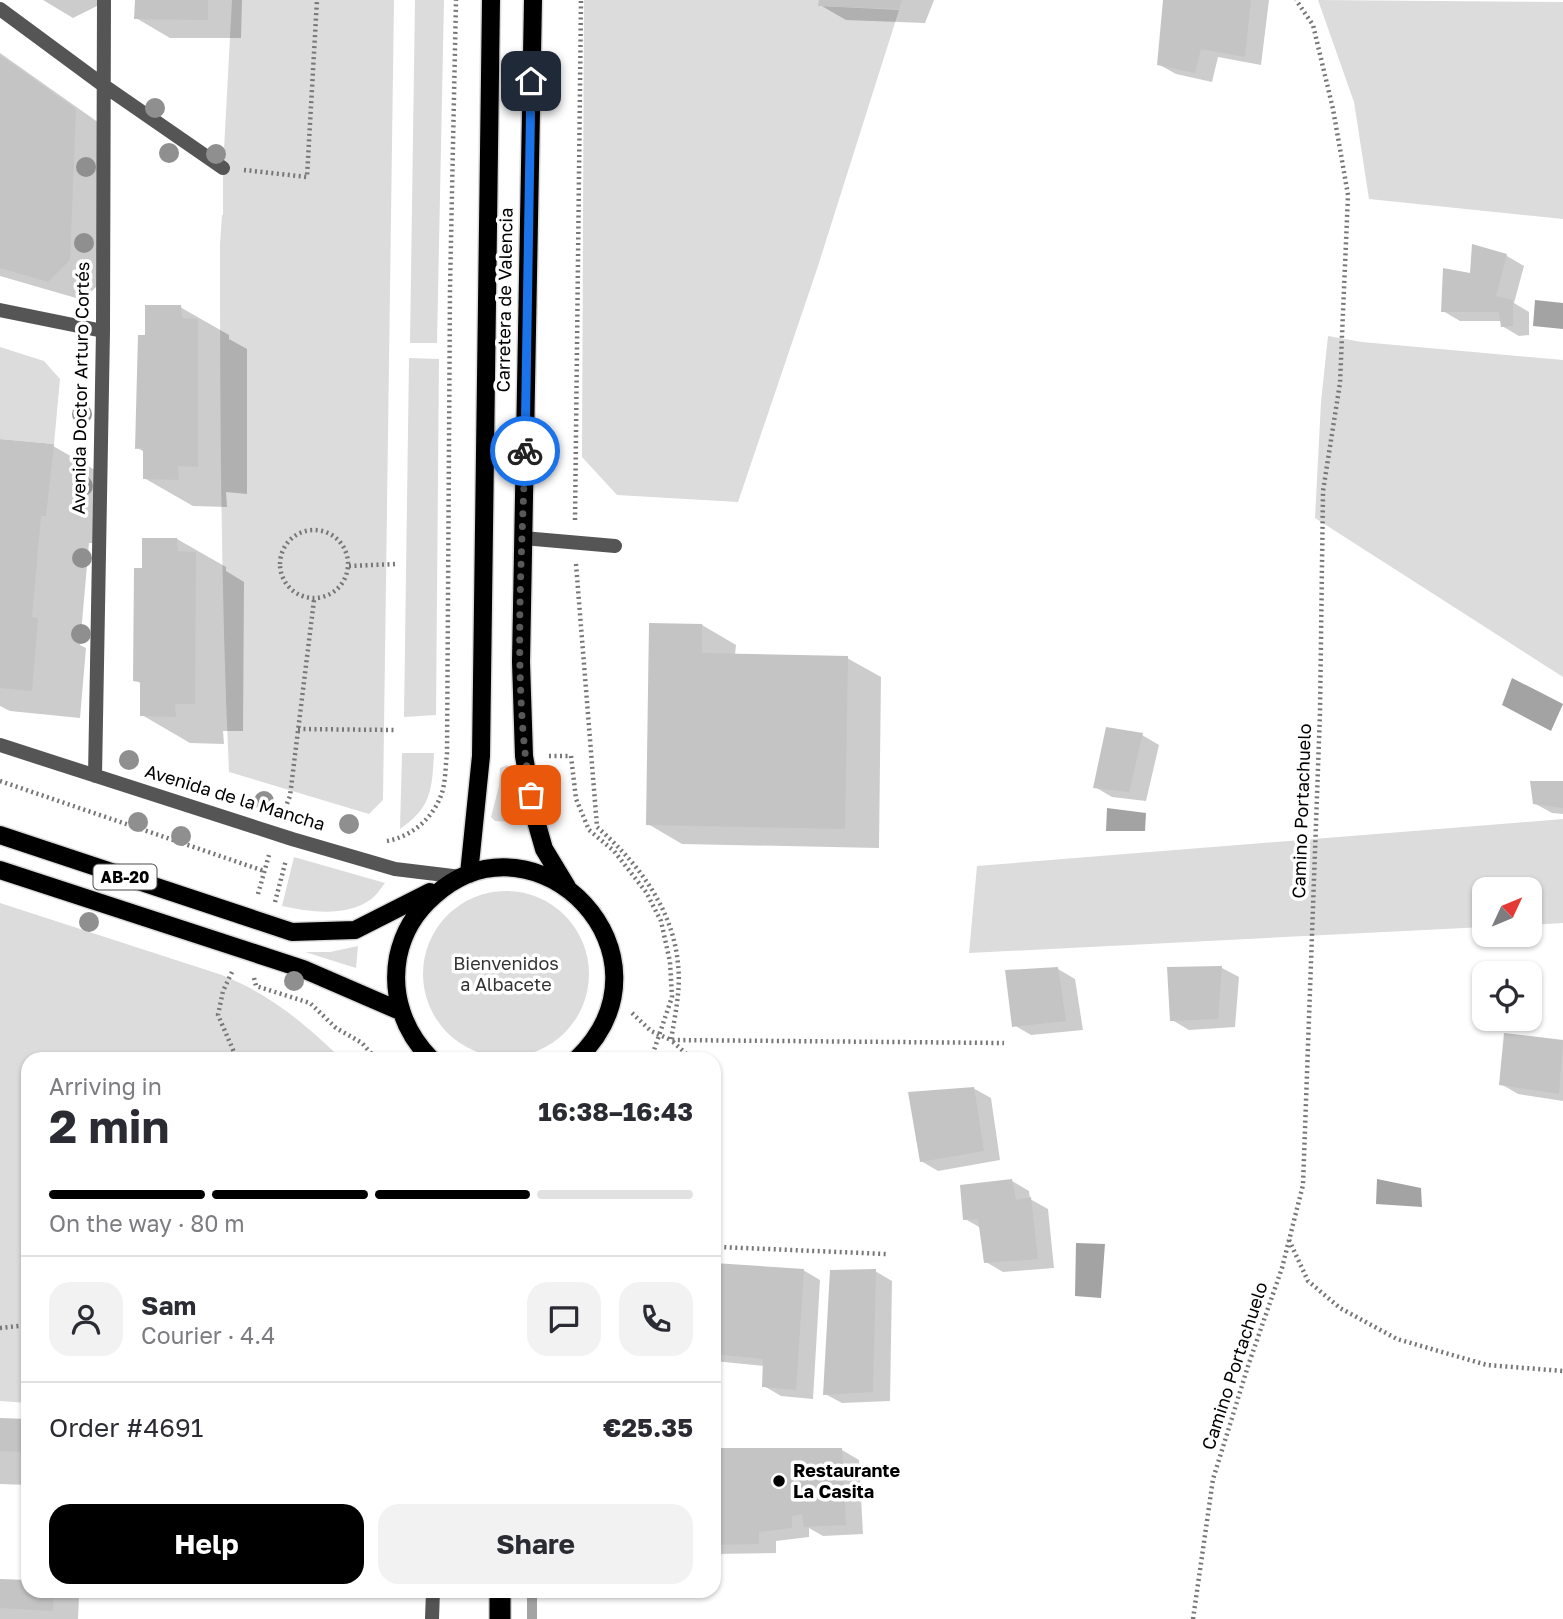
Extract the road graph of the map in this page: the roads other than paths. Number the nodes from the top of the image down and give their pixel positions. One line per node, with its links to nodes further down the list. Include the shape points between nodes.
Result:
1 (104, 0): 5 (street, Avenida Doctor Arturo Cortés)
2 (491, 0): 15 (main road, Carretera de Valencia, via 481,756)
3 (533, 0): 9 (main road, Carretera de Valencia)
4 (0, 9): 5 (street)
5 (103, 85): 6 (street); 8 (street, Avenida Doctor Arturo Cortés)
6 (223, 168)
7 (0, 310): 8 (street)
8 (103, 331): 12 (street, Avenida Doctor Arturo Cortés)
9 (523, 538): 10 (street); 16 (main road, Carretera de Valencia, via 524,756 544,849)
10 (615, 546)
11 (0, 745): 12 (street, Avenida de la Mancha)
12 (95, 776): 15 (street, Avenida de la Mancha, via 396,869)
13 (0, 835): 15 (main road, AB-20, via 292,932 355,930)
14 (0, 870): 17 (main road, via 303,969)
15 (459, 878): 16 (main road, via 503,868 536,873); 17 (main road, via 420,908 402,939 395,975)
16 (567, 887): 19 (main road, via 589,906 613,959 608,1017)
17 (400, 1011): 18 (main road)
18 (425, 1052)
19 (586, 1052)
20 (433, 1598): 22 (street)
21 (500, 1598): 23 (highway)
22 (432, 1619)
23 (500, 1619)

